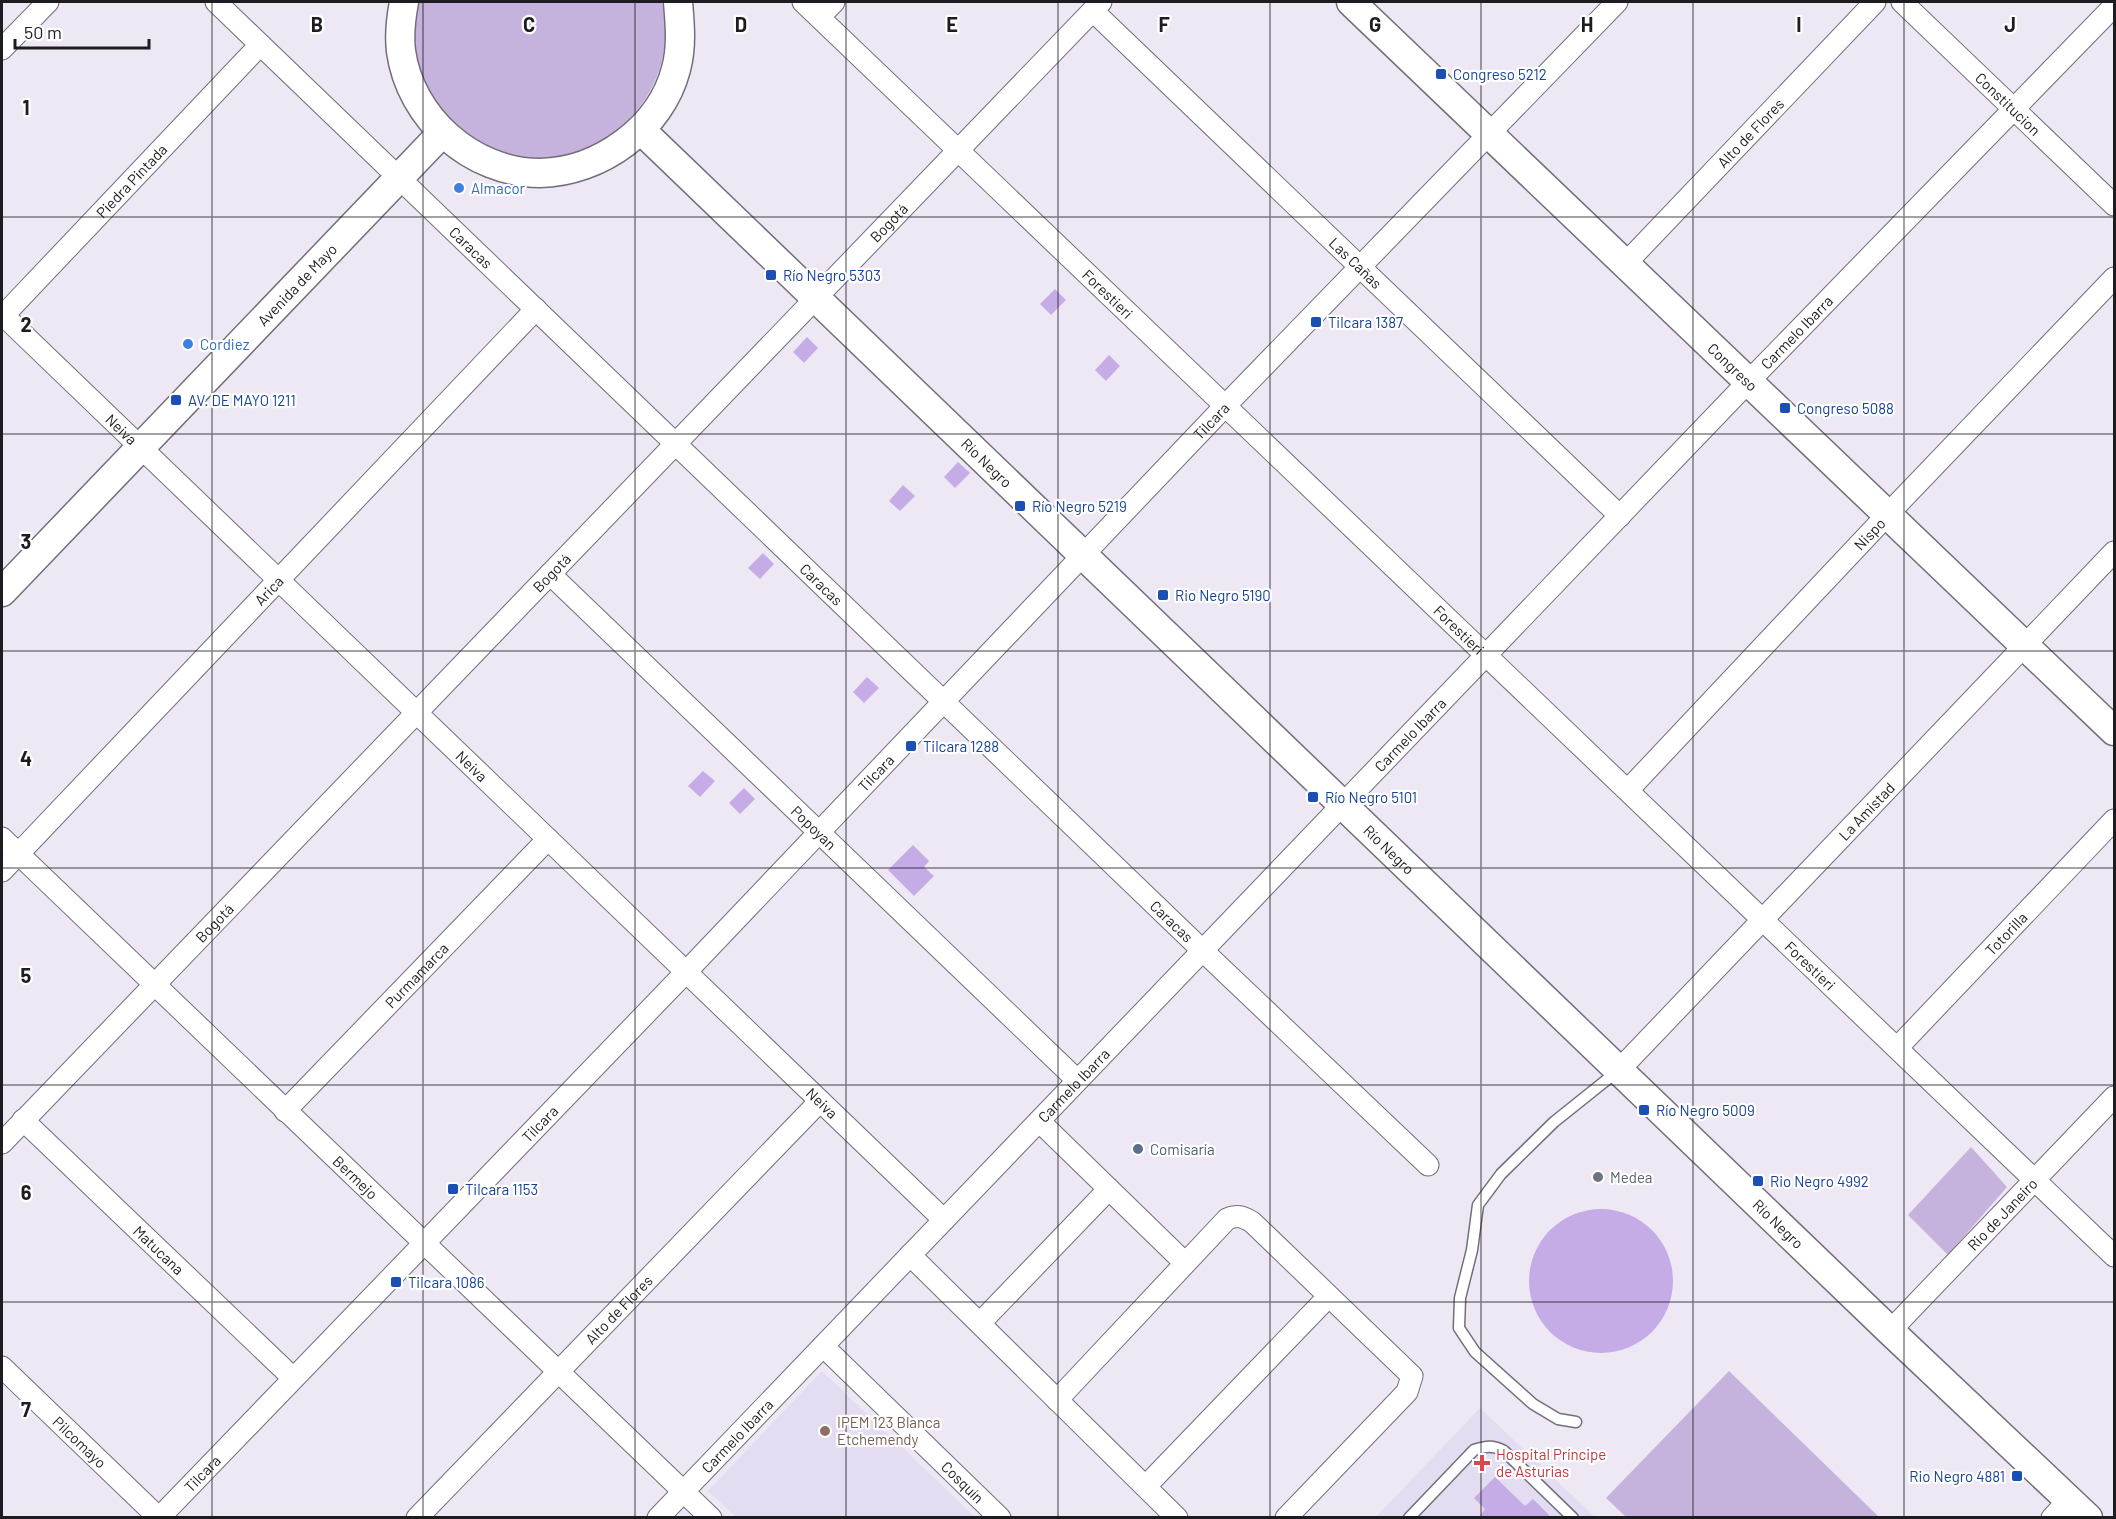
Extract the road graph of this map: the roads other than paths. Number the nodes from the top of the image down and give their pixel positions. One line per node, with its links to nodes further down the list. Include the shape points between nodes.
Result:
1 (48, 2): 15 (street)
2 (216, 2): 14 (street, Caracas)
3 (404, 2): 18 (main road, via 401,51 409,81 423,109)
4 (678, 2): 17 (main road, via 681,34 676,70 661,104)
5 (803, 2): 13 (street, Forestieri)
6 (834, 2): 13 (street)
7 (1351, 2): 19 (main road, Congreso)
8 (1617, 2): 19 (street, Tilcara)
9 (1875, 2): 23 (street, Alto de Flores)
10 (1902, 2): 16 (street, Constitucion)
11 (1097, 6): 20 (street, Bogotá); 24 (street, Las Cañas)
12 (2115, 6): 16 (street, Carmelo Ibarra)
13 (819, 17): 20 (street, Forestieri)
14 (260, 45): 21 (street, Caracas); 28 (street, Piedra Pintada)
15 (2, 49)
16 (2014, 109): 22 (street, Constitucion); 29 (street, Carmelo Ibarra)
17 (641, 130): 18 (main road, via 608,155 575,168 540,173 504,168 471,154); 26 (main road, Río Negro)
18 (442, 133): 21 (main road, Avenida de Mayo)
19 (1488, 133): 23 (main road, Congreso); 24 (street, Tilcara)
20 (958, 150): 26 (street, Bogotá); 30 (street, Forestieri)
21 (399, 178): 27 (street, Caracas); 32 (main road, Avenida de Mayo)
22 (2115, 205)
23 (1626, 263): 29 (main road, Congreso)
24 (1360, 267): 30 (street, Tilcara); 34 (street, Las Cañas)
25 (2115, 278): 33 (street, Nispo)
26 (816, 299): 31 (street, Bogotá); 36 (main road, Río Negro)
27 (536, 309): 31 (street, Caracas); 38 (street, Arica)
28 (2, 316): 32 (street, Neiva)
29 (1749, 381): 33 (main road, Congreso); 34 (street, Carmelo Ibarra)
30 (1226, 405): 36 (street, Tilcara); 41 (street, Forestieri)
31 (676, 444): 37 (street, Bogotá); 42 (street, Caracas)
32 (140, 448): 38 (street, Neiva); 39 (main road, Avenida de Mayo)
33 (1888, 513): 40 (main road, Congreso); 45 (street, Nispo)
34 (1620, 516): 41 (street, Carmelo Ibarra)
35 (2115, 552): 40 (street, La Amistad)
36 (1084, 556): 42 (street, Tilcara); 46 (main road, Río Negro)
37 (550, 574): 43 (street, Bogotá); 48 (street, Popoyan)
38 (279, 581): 43 (street, Neiva); 51 (street, Arica)
39 (2, 592)
40 (2025, 645): 44 (main road, Congreso); 53 (street, La Amistad)
41 (1486, 655): 45 (street, Forestieri); 46 (street, Carmelo Ibarra)
42 (944, 702): 48 (street, Tilcara); 54 (street, Caracas)
43 (416, 713): 50 (street, Neiva); 56 (street, Bogotá)
44 (2115, 731)
45 (1628, 790): 53 (street, Forestieri)
46 (1342, 804): 54 (street, Carmelo Ibarra); 58 (main road, Río Negro)
47 (2115, 820): 57 (street, Totorilla)
48 (819, 832): 55 (street, Tilcara); 59 (street, Popoyan)
49 (2, 838): 51 (street, Bermejo)
50 (548, 839): 55 (street, Neiva); 62 (street, Purmamarca)
51 (18, 854): 52 (street, Arica); 56 (street, Bermejo)
52 (2, 871)
53 (1763, 919): 57 (street, Forestieri); 58 (street, La Amistad)
54 (1202, 951): 59 (street, Carmelo Ibarra); 66 (street, Caracas)
55 (686, 972): 61 (street, Neiva); 70 (street, Tilcara)
56 (154, 985): 62 (street, Bermejo); 63 (street, Bogotá)
57 (1897, 1048): 67 (street, Forestieri)
58 (1619, 1070): 76 (main road, Río Negro); 82 (lane, via 1554,1122 1501,1173 1478,1205 1460,1298 1459,1328 1475,1352 1533,1404 1558,1419)
59 (1077, 1080): 64 (street, Carmelo Ibarra)
60 (2115, 1097): 67 (street, Rio de Janeiro)
61 (820, 1101): 69 (street, Neiva); 79 (street, Alto de Flores)
62 (285, 1110): 70 (street, Bermejo)
63 (23, 1120): 65 (street, Bogotá); 80 (street, Matucana)
64 (1039, 1121): 68 (street); 69 (street, Carmelo Ibarra)
65 (2, 1143)
66 (1428, 1164)
67 (2036, 1180): 72 (street, Forestieri); 76 (street, Rio de Janeiro)
68 (1109, 1189): 73 (street); 75 (street)
69 (944, 1220): 71 (street, Carmelo Ibarra)
70 (423, 1243): 79 (street, Bermejo); 80 (street, Tilcara)
71 (910, 1255): 75 (street); 77 (street, Carmelo Ibarra)
72 (2115, 1256)
73 (1185, 1263): 74 (street, via 1227,1219 1243,1216); 81 (street)
74 (1328, 1297): 83 (street); 93 (street, via 1412,1376 1407,1392)
75 (980, 1323): 81 (street)
76 (1890, 1330): 86 (main road, Río Negro)
77 (823, 1346): 84 (street, Carmelo Ibarra); 92 (street, Cosquín)
78 (2, 1367): 88 (street, Pilcomayo)
79 (558, 1372): 84 (street, Bermejo); 89 (street, Alto de Flores)
80 (293, 1378): 88 (street, Tilcara)
81 (1057, 1400): 83 (street)
82 (1576, 1422)
83 (1146, 1486): 87 (street)
84 (684, 1491): 90 (street, Carmelo Ibarra); 91 (street, Bermejo)
85 (1422, 1504): 94 (lane); 95 (lane); 96 (lane, via 1474,1450 1497,1447)
86 (2070, 1512)
87 (1176, 1517)
88 (159, 1518)
89 (417, 1518)
90 (658, 1518)
91 (711, 1518)
92 (1000, 1518)
93 (1286, 1518)
94 (1409, 1518)
95 (1423, 1518)
96 (1573, 1518)

